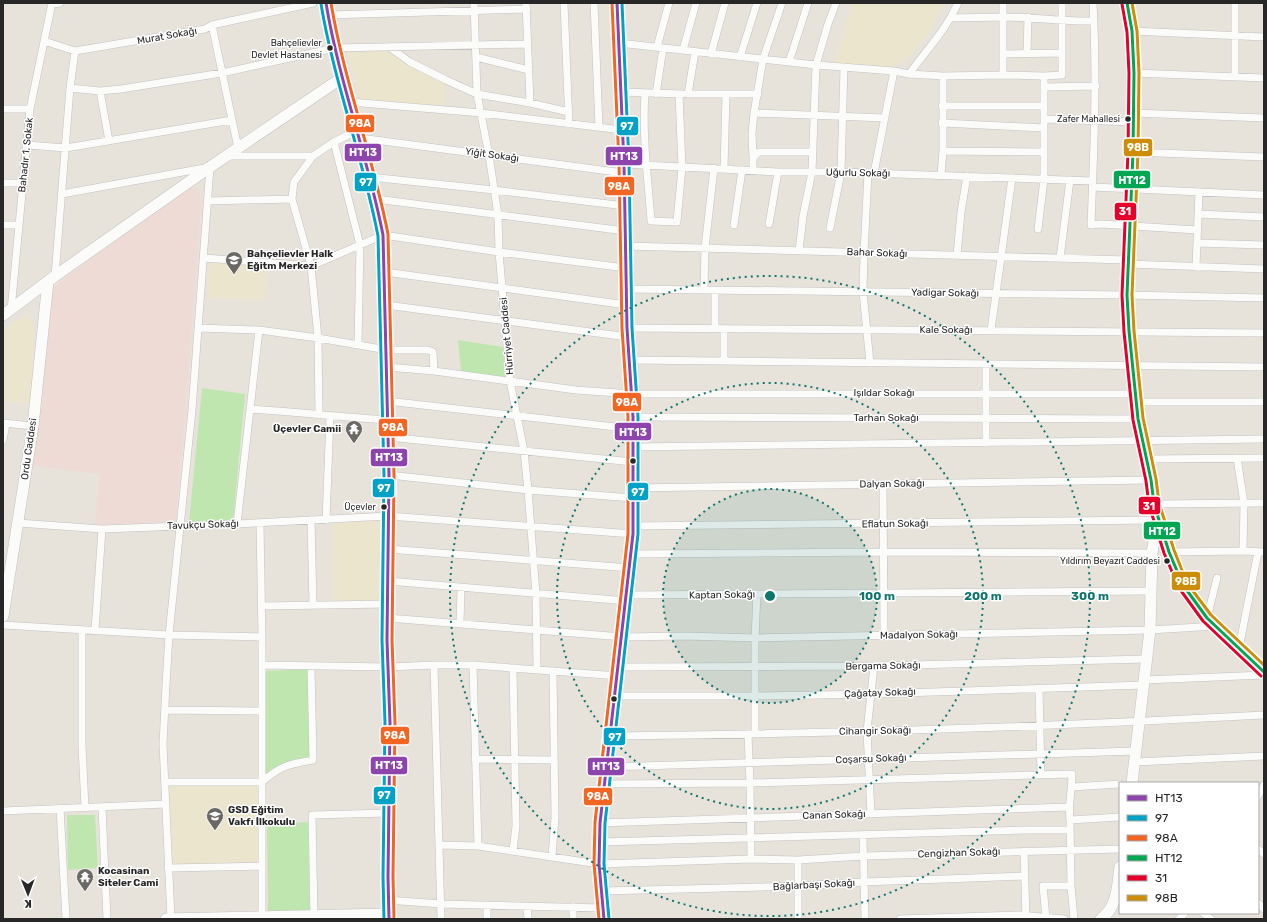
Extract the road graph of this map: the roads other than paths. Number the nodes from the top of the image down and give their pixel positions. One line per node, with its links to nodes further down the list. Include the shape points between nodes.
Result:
1 (60, 3): 21 (street)
2 (313, 3): 30 (street, Murat Sokağı)
3 (326, 3): 24 (street)
4 (474, 3): 23 (street, Hürriyet Caddesi)
5 (564, 3): 85 (street)
6 (594, 3): 98 (street)
7 (617, 3): 35 (street)
8 (669, 3): 40 (street)
9 (696, 3): 41 (street)
10 (725, 3): 45 (street)
11 (757, 3): 49 (street)
12 (782, 3): 50 (street)
13 (808, 3): 51 (street)
14 (836, 3): 52 (street)
15 (958, 3): 27 (street)
16 (1003, 3): 25 (street)
17 (1062, 3): 28 (street)
18 (1093, 3): 29 (street)
19 (1127, 3): 31 (street)
20 (1235, 3): 32 (street)
21 (52, 4): 34 (street, Bahadır 1. Sokak)
22 (526, 6): 23 (street); 36 (street)
23 (474, 11): 24 (street); 37 (street, Hürriyet Caddesi)
24 (329, 15): 39 (street)
25 (1003, 17): 26 (street); 27 (street); 46 (street)
26 (1028, 17): 28 (street); 47 (street)
27 (951, 18): 58 (street)
28 (1062, 20): 29 (street); 44 (street)
29 (1094, 21): 66 (street)
30 (212, 25): 42 (street, Murat Sokağı, via 205,29); 56 (street)
31 (1132, 31): 32 (street); 57 (street)
32 (1235, 36): 33 (street); 64 (street)
33 (1264, 37)
34 (44, 41): 42 (street, Murat Sokağı); 84 (street, Bahadır 1. Sokak)
35 (619, 43): 40 (street); 71 (street)
36 (528, 44): 37 (street); 54 (street)
37 (476, 45): 38 (street); 48 (street, Hürriyet Caddesi)
38 (389, 47): 39 (street); 73 (street, via 410,62)
39 (335, 48): 56 (street); 63 (street)
40 (660, 48): 41 (street); 74 (street)
41 (683, 50): 43 (street)
42 (75, 51): 69 (street)
43 (695, 52): 45 (street); 76 (street)
44 (1062, 53): 47 (street); 59 (street)
45 (711, 54): 49 (street)
46 (1003, 54): 47 (street); 60 (street)
47 (1027, 54)
48 (476, 57): 54 (street); 73 (street, Hürriyet Caddesi)
49 (740, 57): 50 (street)
50 (763, 59): 51 (street); 77 (street)
51 (789, 62): 52 (street)
52 (816, 65): 53 (street); 88 (street)
53 (844, 67): 55 (street); 89 (street)
54 (529, 70): 80 (street)
55 (894, 71): 58 (street); 91 (street)
56 (222, 73): 70 (street); 94 (street)
57 (1134, 73): 64 (street); 90 (street)
58 (908, 74): 61 (street)
59 (1062, 74): 62 (street); 68 (street)
60 (1003, 75): 61 (street); 62 (street)
61 (943, 76): 81 (street)
62 (1044, 76): 67 (street)
63 (343, 77): 79 (street); 106 (street)
64 (1235, 77): 65 (street)
65 (1264, 78)
66 (1096, 86): 68 (street); 95 (street)
67 (1044, 87): 68 (street); 82 (street)
68 (1063, 87)
69 (70, 88): 70 (street); 105 (street)
70 (100, 91): 102 (street)
71 (621, 92): 72 (street); 100 (street)
72 (645, 93): 74 (street); 116 (street)
73 (477, 94): 80 (street); 86 (street, Hürriyet Caddesi)
74 (656, 94): 75 (street)
75 (679, 94): 76 (street); 118 (street)
76 (688, 94): 78 (street)
77 (758, 94): 78 (street); 87 (street)
78 (726, 95): 121 (street)
79 (350, 102): 86 (street); 101 (street)
80 (530, 103): 85 (street)
81 (942, 106): 82 (street); 96 (street)
82 (1044, 106): 93 (street)
83 (3, 109): 84 (street)
84 (30, 109): 104 (street, Bahadır 1. Sokak)
85 (569, 112): 97 (street)
86 (481, 113): 97 (street); 111 (street, Hürriyet Caddesi)
87 (754, 113): 88 (street); 115 (street)
88 (814, 116): 89 (street); 108 (street)
89 (843, 116): 91 (street); 126 (street)
90 (1134, 117): 92 (street); 95 (street); 110 (street)
91 (885, 118): 127 (street)
92 (1264, 118)
93 (1044, 119): 95 (street); 99 (street)
94 (232, 120): 102 (street); 106 (street)
95 (1096, 121): 136 (street)
96 (942, 123): 99 (street); 107 (street)
97 (569, 124): 98 (street)
98 (599, 127): 100 (street)
99 (1044, 128): 109 (street)
100 (622, 130): 119 (street)
101 (359, 134): 103 (street); 111 (street, Yiğit Sokağı); 130 (street)
102 (109, 141): 105 (street)
103 (334, 142): 113 (street); 160 (street)
104 (27, 144): 105 (street); 135 (street, Bahadır 1. Sokak)
105 (66, 148): 140 (street)
106 (238, 148): 112 (street)
107 (943, 151): 109 (street); 128 (street)
108 (813, 152): 115 (street, via 759,152); 125 (street)
109 (1044, 152): 132 (street)
110 (1133, 152): 114 (street); 137 (street)
111 (489, 155): 119 (street, Yiğit Sokağı); 138 (street, Hürriyet Caddesi)
112 (226, 156): 113 (street); 117 (street)
113 (313, 156): 142 (street, via 294,182)
114 (1264, 157)
115 (753, 158): 123 (street)
116 (648, 165): 118 (street, Uğurlu Sokağı); 118 (street, via 651,221 677,222); 119 (street, Uğurlu Sokağı)
117 (210, 167): 140 (street); 144 (street); 177 (street)
118 (682, 167): 120 (street, Uğurlu Sokağı)
119 (624, 168): 145 (street)
120 (714, 168): 121 (street, Uğurlu Sokağı); 163 (street)
121 (724, 169): 122 (street, Uğurlu Sokağı)
122 (742, 170): 123 (street, Uğurlu Sokağı); 152 (street)
123 (753, 170): 124 (street, Uğurlu Sokağı)
124 (778, 172): 125 (street, Uğurlu Sokağı); 149 (street)
125 (812, 172): 126 (street, Uğurlu Sokağı); 164 (street)
126 (841, 172): 127 (street, Uğurlu Sokağı); 154 (street)
127 (871, 173): 128 (street, Uğurlu Sokağı); 166 (street)
128 (941, 175): 129 (street, Uğurlu Sokağı)
129 (967, 176): 131 (street, Uğurlu Sokağı); 167 (street)
130 (370, 177): 138 (street); 143 (street)
131 (1012, 178): 132 (street, Uğurlu Sokağı); 168 (street)
132 (1044, 179): 133 (street, Uğurlu Sokağı); 155 (street)
133 (1070, 180): 136 (street, Uğurlu Sokağı); 170 (street)
134 (3, 183): 135 (street)
135 (23, 183): 151 (street, Bahadır 1. Sokak)
136 (1093, 184): 137 (street, Uğurlu Sokağı); 153 (street, via 1091,225)
137 (1131, 188): 139 (street, Uğurlu Sokağı); 153 (street)
138 (494, 190): 145 (street); 147 (street, Hürriyet Caddesi)
139 (1199, 192): 141 (street, Uğurlu Sokağı); 146 (street)
140 (62, 194): 177 (street)
141 (1264, 195)
142 (292, 199): 144 (street); 172 (street)
143 (376, 199): 147 (street); 158 (street)
144 (208, 201): 169 (street)
145 (625, 206): 157 (street)
146 (1198, 214): 148 (street); 156 (street)
147 (498, 215): 157 (street); 165 (street, Hürriyet Caddesi)
148 (1264, 217)
149 (769, 224)
150 (3, 225): 151 (street)
151 (19, 225): 188 (street, Bahadır 1. Sokak)
152 (734, 225)
153 (1129, 227): 156 (street); 171 (street)
154 (830, 228)
155 (1038, 229)
156 (1197, 230): 159 (street)
157 (626, 232): 162 (street)
158 (383, 235): 160 (street); 165 (street); 176 (street)
159 (1197, 243): 161 (street); 173 (street)
160 (360, 245): 172 (street); 200 (street)
161 (1264, 245)
162 (626, 246): 163 (street, Bahar Sokağı); 174 (street)
163 (705, 248): 164 (street, Bahar Sokağı); 180 (street)
164 (799, 251): 166 (street, Bahar Sokağı)
165 (499, 252): 174 (street); 178 (street, Hürriyet Caddesi)
166 (864, 253): 167 (street, Bahar Sokağı); 182 (street)
167 (957, 255): 168 (street, Bahar Sokağı)
168 (1001, 256): 170 (street, Bahar Sokağı); 183 (street)
169 (204, 258): 172 (street); 190 (street)
170 (1060, 258): 171 (street, Bahar Sokağı)
171 (1128, 262): 173 (street, Bahar Sokağı); 184 (street)
172 (311, 266): 199 (street)
173 (1196, 267): 175 (street, Bahar Sokağı)
174 (626, 268): 179 (street)
175 (1264, 269)
176 (385, 272): 178 (street); 186 (street)
177 (52, 278): 188 (street); 225 (street, Ordu Caddesi)
178 (503, 288): 187 (street); 189 (street, Hürriyet Caddesi)
179 (626, 289): 180 (street, Yadigar Sokağı); 187 (street)
180 (704, 290): 181 (street, Yadigar Sokağı)
181 (715, 290): 182 (street, Yadigar Sokağı); 191 (street)
182 (863, 292): 183 (street, Yadigar Sokağı); 194 (street)
183 (996, 293): 184 (street, Yadigar Sokağı); 195 (street)
184 (1127, 295): 185 (street, Yadigar Sokağı); 196 (street)
185 (1264, 298)
186 (386, 305): 189 (street, Kale Sokağı); 201 (street)
187 (627, 305): 197 (street)
188 (7, 312)
189 (505, 321): 197 (street, Kale Sokağı); 210 (street, Hürriyet Caddesi)
190 (199, 328): 193 (street); 254 (street)
191 (715, 328): 192 (street, Kale Sokağı); 197 (street, Kale Sokağı)
192 (724, 328): 194 (street, Kale Sokağı); 203 (street)
193 (259, 330): 199 (street); 216 (street)
194 (868, 330): 195 (street, Kale Sokağı); 204 (street)
195 (991, 330): 196 (street, Kale Sokağı)
196 (1129, 331): 198 (street, Kale Sokağı); 206 (street)
197 (627, 332): 202 (street)
198 (1264, 333)
199 (318, 338): 200 (street); 217 (street)
200 (358, 345): 201 (street)
201 (387, 350): 207 (street); 209 (street, via 433,352)
202 (629, 360): 203 (street); 212 (street)
203 (724, 361): 204 (street)
204 (870, 363): 205 (street)
205 (986, 364): 206 (street); 211 (street)
206 (1132, 366): 208 (street); 213 (street)
207 (387, 367): 209 (street, Işıldar Sokağı); 214 (street)
208 (1264, 367)
209 (434, 371): 210 (street, Işıldar Sokağı)
210 (510, 381): 212 (street, Işıldar Sokağı); 218 (street, Hürriyet Caddesi)
211 (986, 393): 212 (street, Işıldar Sokağı); 213 (street, Işıldar Sokağı); 221 (street)
212 (632, 394): 220 (street)
213 (1136, 398): 215 (street, Işıldar Sokağı); 222 (street)
214 (387, 401): 218 (street); 223 (street)
215 (1264, 402)
216 (250, 409): 217 (street); 252 (street)
217 (319, 414): 219 (street)
218 (517, 416): 226 (street); 233 (street, Hürriyet Caddesi)
219 (330, 417): 223 (street); 248 (street)
220 (633, 417): 221 (street, Tarhan Sokağı); 226 (street)
221 (987, 418): 222 (street, Tarhan Sokağı); 231 (street)
222 (1138, 419): 230 (street)
223 (387, 420): 227 (street)
224 (4, 424): 225 (street); 229 (street)
225 (33, 426): 250 (street, Ordu Caddesi)
226 (633, 429): 232 (street)
227 (388, 438): 233 (street); 238 (street)
228 (1264, 439): 230 (street)
229 (3, 440)
230 (1142, 441): 231 (street); 236 (street)
231 (986, 443): 232 (street)
232 (633, 447): 237 (street)
233 (524, 451): 237 (street); 241 (street, Hürriyet Caddesi)
234 (1237, 458): 235 (street); 236 (street); 243 (street)
235 (1264, 458)
236 (1146, 459): 239 (street)
237 (633, 462): 242 (street)
238 (389, 475): 241 (street, Dalyan Sokağı); 246 (street)
239 (1151, 480): 240 (street, Dalyan Sokağı); 245 (street)
240 (883, 484): 242 (street, Dalyan Sokağı); 253 (street)
241 (528, 490): 242 (street, Dalyan Sokağı); 255 (street, Hürriyet Caddesi)
242 (633, 493): 257 (street)
243 (1244, 503): 244 (street); 245 (street); 259 (street)
244 (1264, 503)
245 (1154, 504): 249 (street)
246 (388, 516): 248 (street, Tavukçu Sokağı); 255 (street, Tavukçu Sokağı); 258 (street)
247 (311, 520): 248 (street, Tavukçu Sokağı); 251 (street, Tavukçu Sokağı); 277 (street)
248 (326, 520)
249 (1158, 520): 253 (street, Eflatun Sokağı); 261 (street); 263 (street)
250 (18, 523): 256 (street, Tavukçu Sokağı); 267 (street, Ordu Caddesi)
251 (260, 523): 252 (street, Tavukçu Sokağı); 278 (street)
252 (237, 524): 254 (street, Tavukçu Sokağı)
253 (883, 524): 257 (street, Eflatun Sokağı); 260 (street)
254 (180, 526): 256 (street, Tavukçu Sokağı); 289 (street)
255 (532, 527): 257 (street, Eflatun Sokağı); 265 (street, Hürriyet Caddesi)
256 (102, 529): 286 (street)
257 (633, 530): 264 (street)
258 (388, 549): 265 (street); 269 (street)
259 (1243, 551): 261 (street); 262 (street)
260 (884, 552): 263 (street); 264 (street); 272 (street)
261 (1169, 552): 281 (street, via 1183,585)
262 (1261, 552): 294 (street)
263 (1152, 553): 271 (street)
264 (631, 554): 266 (street)
265 (534, 561): 266 (street); 273 (street, Hürriyet Caddesi)
266 (630, 568): 275 (street)
267 (6, 576): 279 (street, Ordu Caddesi)
268 (1217, 578): 281 (street)
269 (388, 582): 270 (street, Kaptan Sokağı); 276 (street)
270 (461, 588): 273 (street, Kaptan Sokağı); 282 (street)
271 (1152, 591): 272 (street, Kaptan Sokağı); 288 (street)
272 (884, 593): 274 (street, Kaptan Sokağı); 290 (street)
273 (536, 594): 275 (street, Kaptan Sokağı); 287 (street, Hürriyet Caddesi)
274 (757, 594): 275 (street, Kaptan Sokağı); 293 (street)
275 (627, 598): 292 (street)
276 (388, 604): 277 (street); 280 (street)
277 (313, 605): 278 (street)
278 (262, 606): 291 (street)
279 (3, 616)
280 (388, 618): 282 (street, Madalyon Sokağı); 301 (street)
281 (1207, 618): 284 (street)
282 (460, 624): 287 (street, Madalyon Sokağı)
283 (3, 625): 285 (street)
284 (1216, 626): 288 (street, Madalyon Sokağı); 294 (street)
285 (82, 630): 286 (street); 342 (street)
286 (95, 630): 289 (street)
287 (537, 630): 292 (street, Madalyon Sokağı); 304 (street, Hürriyet Caddesi)
288 (1150, 630): 290 (street, Madalyon Sokağı); 295 (street)
289 (169, 635): 291 (street); 313 (street)
290 (884, 635): 293 (street, Madalyon Sokağı)
291 (262, 637): 296 (street)
292 (623, 637): 293 (street, Madalyon Sokağı); 306 (street)
293 (755, 638): 302 (street)
294 (1239, 648): 307 (street)
295 (1147, 659): 300 (street, Bergama Sokağı); 308 (street)
296 (262, 665): 299 (street, Bergama Sokağı); 314 (street)
297 (434, 665): 298 (street, Bergama Sokağı); 301 (street, Bergama Sokağı); 357 (street)
298 (473, 665): 303 (street, Bergama Sokağı); 324 (street)
299 (311, 666): 301 (street, Bergama Sokağı); 333 (street, via 313,760 292,763 275,771)
300 (874, 666): 302 (street, Bergama Sokağı); 310 (street)
301 (389, 667): 347 (street)
302 (755, 667): 306 (street, Bergama Sokağı); 312 (street)
303 (513, 668): 304 (street, Bergama Sokağı); 326 (street)
304 (537, 670): 305 (street, Bergama Sokağı)
305 (553, 671): 306 (street, Bergama Sokağı); 327 (street)
306 (619, 671): 311 (street)
307 (1264, 673): 308 (street, Çağatay Sokağı)
308 (1144, 683): 309 (street, Çağatay Sokağı); 316 (street)
309 (1039, 688): 310 (street, Çağatay Sokağı); 317 (street)
310 (871, 694): 312 (street, Çağatay Sokağı); 318 (street)
311 (616, 696): 312 (street, Çağatay Sokağı); 320 (street)
312 (755, 696): 319 (street)
313 (165, 710): 314 (street); 332 (street)
314 (262, 711): 333 (street)
315 (1264, 715): 316 (street, Cihangir Sokağı)
316 (1140, 722): 317 (street, Cihangir Sokağı); 323 (street)
317 (1040, 726): 318 (street, Cihangir Sokağı); 321 (street)
318 (867, 731): 319 (street, Cihangir Sokağı); 325 (street)
319 (752, 734): 320 (street, Cihangir Sokağı); 328 (street)
320 (611, 736): 329 (street)
321 (1041, 754): 323 (street, Coşarsu Sokağı); 325 (street, Coşarsu Sokağı); 330 (street)
322 (1264, 756): 323 (street, Coşarsu Sokağı)
323 (1135, 757): 334 (street)
324 (475, 759): 326 (street); 358 (street)
325 (868, 759): 328 (street, Coşarsu Sokağı); 331 (street)
326 (515, 760): 327 (street); 360 (street, via 516,826)
327 (554, 760): 363 (street, via 555,818)
328 (750, 764): 329 (street, Coşarsu Sokağı); 335 (street)
329 (607, 767): 336 (street)
330 (1041, 776): 331 (street); 339 (street, via 1072,774)
331 (869, 779): 335 (street); 348 (street)
332 (165, 782): 333 (street); 341 (street)
333 (262, 782): 368 (street)
334 (1132, 782)
335 (750, 783): 336 (street); 350 (street)
336 (605, 784): 352 (street)
337 (1119, 784): 339 (street)
338 (1264, 785): 340 (street)
339 (1072, 787): 344 (street)
340 (1261, 795)
341 (166, 804): 343 (street); 369 (street)
342 (85, 807): 343 (street); 345 (street)
343 (102, 807): 390 (street)
344 (1069, 807): 348 (street, Canan Sokağı); 351 (street)
345 (60, 808): 346 (street); 389 (street)
346 (3, 810)
347 (389, 813): 376 (street); 382 (street, via 312,815)
348 (871, 814): 350 (street, Canan Sokağı)
349 (1119, 817): 351 (street)
350 (751, 818): 352 (street, Canan Sokağı); 355 (street)
351 (1070, 820): 353 (street)
352 (600, 822): 356 (street)
353 (1070, 830): 354 (street); 361 (street)
354 (863, 835): 355 (street); 364 (street)
355 (751, 838): 356 (street); 365 (street)
356 (600, 842): 367 (street)
357 (439, 845): 358 (street, Cengizhan Sokağı); 377 (street)
358 (478, 846): 360 (street, Cengizhan Sokağı)
359 (1119, 849): 361 (street, Cengizhan Sokağı)
360 (513, 850): 363 (street, Cengizhan Sokağı)
361 (1071, 850): 362 (street, Cengizhan Sokağı); 374 (street)
362 (1024, 851): 364 (street, Cengizhan Sokağı); 371 (street)
363 (552, 856): 367 (street, Cengizhan Sokağı)
364 (864, 856): 366 (street, Cengizhan Sokağı); 372 (street)
365 (751, 859): 366 (street, Cengizhan Sokağı); 367 (street, Cengizhan Sokağı)
366 (798, 860): 373 (street)
367 (599, 864): 375 (street)
368 (262, 866): 369 (street); 385 (street)
369 (168, 868): 392 (street)
370 (1119, 873): 388 (street, via 1114,904)
371 (1025, 876): 372 (street, Bağlarbaşı Sokağı); 384 (street)
372 (864, 882): 373 (street, Bağlarbaşı Sokağı); 398 (street)
373 (799, 886): 375 (street, Bağlarbaşı Sokağı); 397 (street)
374 (1071, 886): 387 (street, via 1043,886); 401 (street)
375 (602, 891): 381 (street)
376 (387, 900): 377 (street); 383 (street)
377 (441, 904): 378 (street); 393 (street)
378 (487, 905): 379 (street); 394 (street)
379 (528, 906): 380 (street); 395 (street)
380 (573, 907): 381 (street); 396 (street)
381 (604, 913)
382 (314, 916): 383 (street); 385 (street)
383 (388, 916)
384 (1026, 917): 386 (street); 387 (street)
385 (255, 918): 392 (street)
386 (983, 918): 399 (street)
387 (1046, 918): 400 (street)
388 (1105, 918)
389 (66, 919)
390 (107, 919)
391 (166, 919): 392 (street)
392 (171, 919)
393 (441, 919)
394 (487, 919)
395 (528, 919)
396 (573, 919)
397 (798, 919)
398 (865, 919)
399 (900, 919)
400 (1064, 919)
401 (1074, 919)

